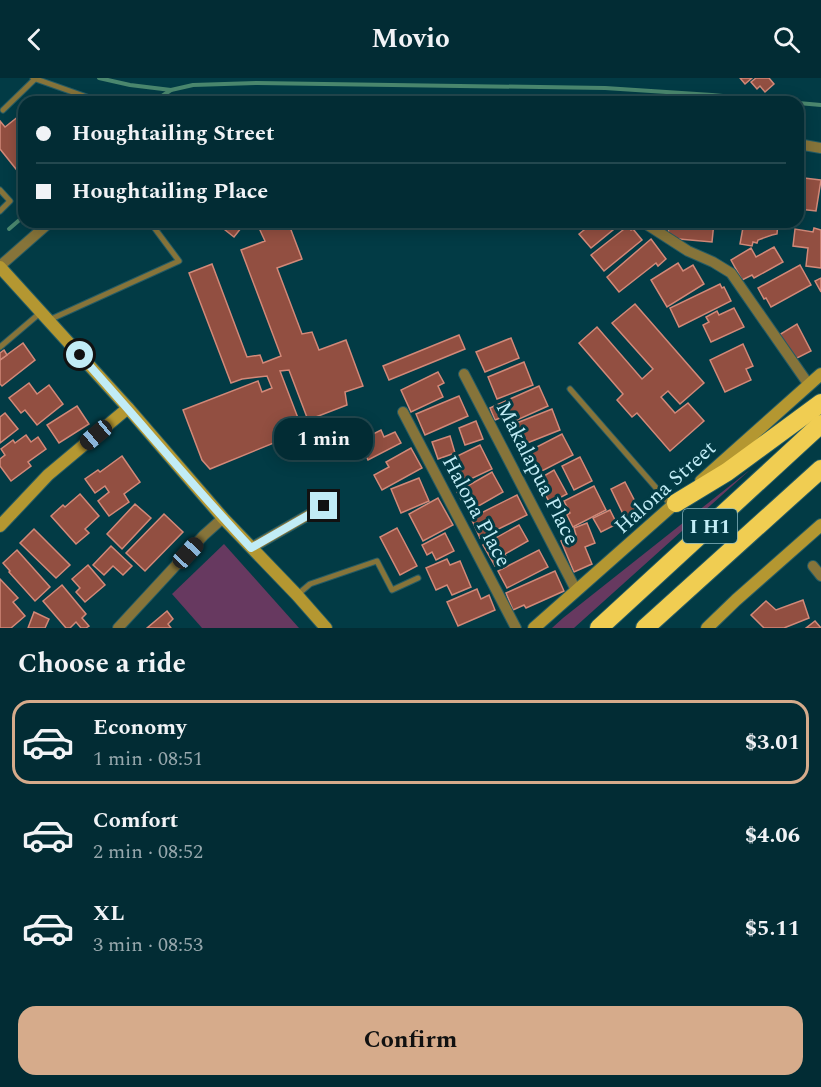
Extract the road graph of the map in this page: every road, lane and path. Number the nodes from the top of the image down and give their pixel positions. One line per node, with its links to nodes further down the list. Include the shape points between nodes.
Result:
1 (34, 79): 2 (lane); 3 (lane)
2 (83, 96)
3 (3, 110)
4 (804, 145): 5 (street)
5 (821, 148)
6 (0, 190): 7 (lane, via 10,201)
7 (0, 211)
8 (43, 228): 11 (street)
9 (154, 228): 12 (lane, via 179,261)
10 (652, 228): 16 (street, via 731,273)
11 (0, 267): 12 (main road)
12 (44, 317): 13 (lane); 19 (main road)
13 (0, 347)
14 (465, 374): 32 (street, Makalapua Place)
15 (821, 374): 16 (main road, Halona Street)
16 (809, 385): 23 (main road, Halona Street)
17 (570, 389): 23 (lane)
18 (821, 403): 23 (highway, via 727,472)
19 (128, 408): 25 (main road); 27 (main road, via 48,475)
20 (403, 412): 37 (street, Halona Place)
21 (821, 424): 39 (highway, I H1)
22 (821, 469): 40 (highway, I H1)
23 (674, 505): 32 (main road, Halona Street)
24 (324, 506): 28 (street)
25 (223, 518): 28 (main road); 35 (street)
26 (821, 525): 34 (main road, via 736,600)
27 (0, 526)
28 (251, 548): 33 (main road)
29 (813, 566): 30 (street)
30 (821, 576)
31 (418, 578): 33 (lane, via 392,590 377,561 310,584)
32 (576, 590): 38 (main road, Halona Street)
33 (297, 595): 36 (main road)
34 (715, 625)
35 (118, 628)
36 (326, 628)
37 (516, 628)
38 (534, 628)
39 (599, 628)
40 (645, 628)

